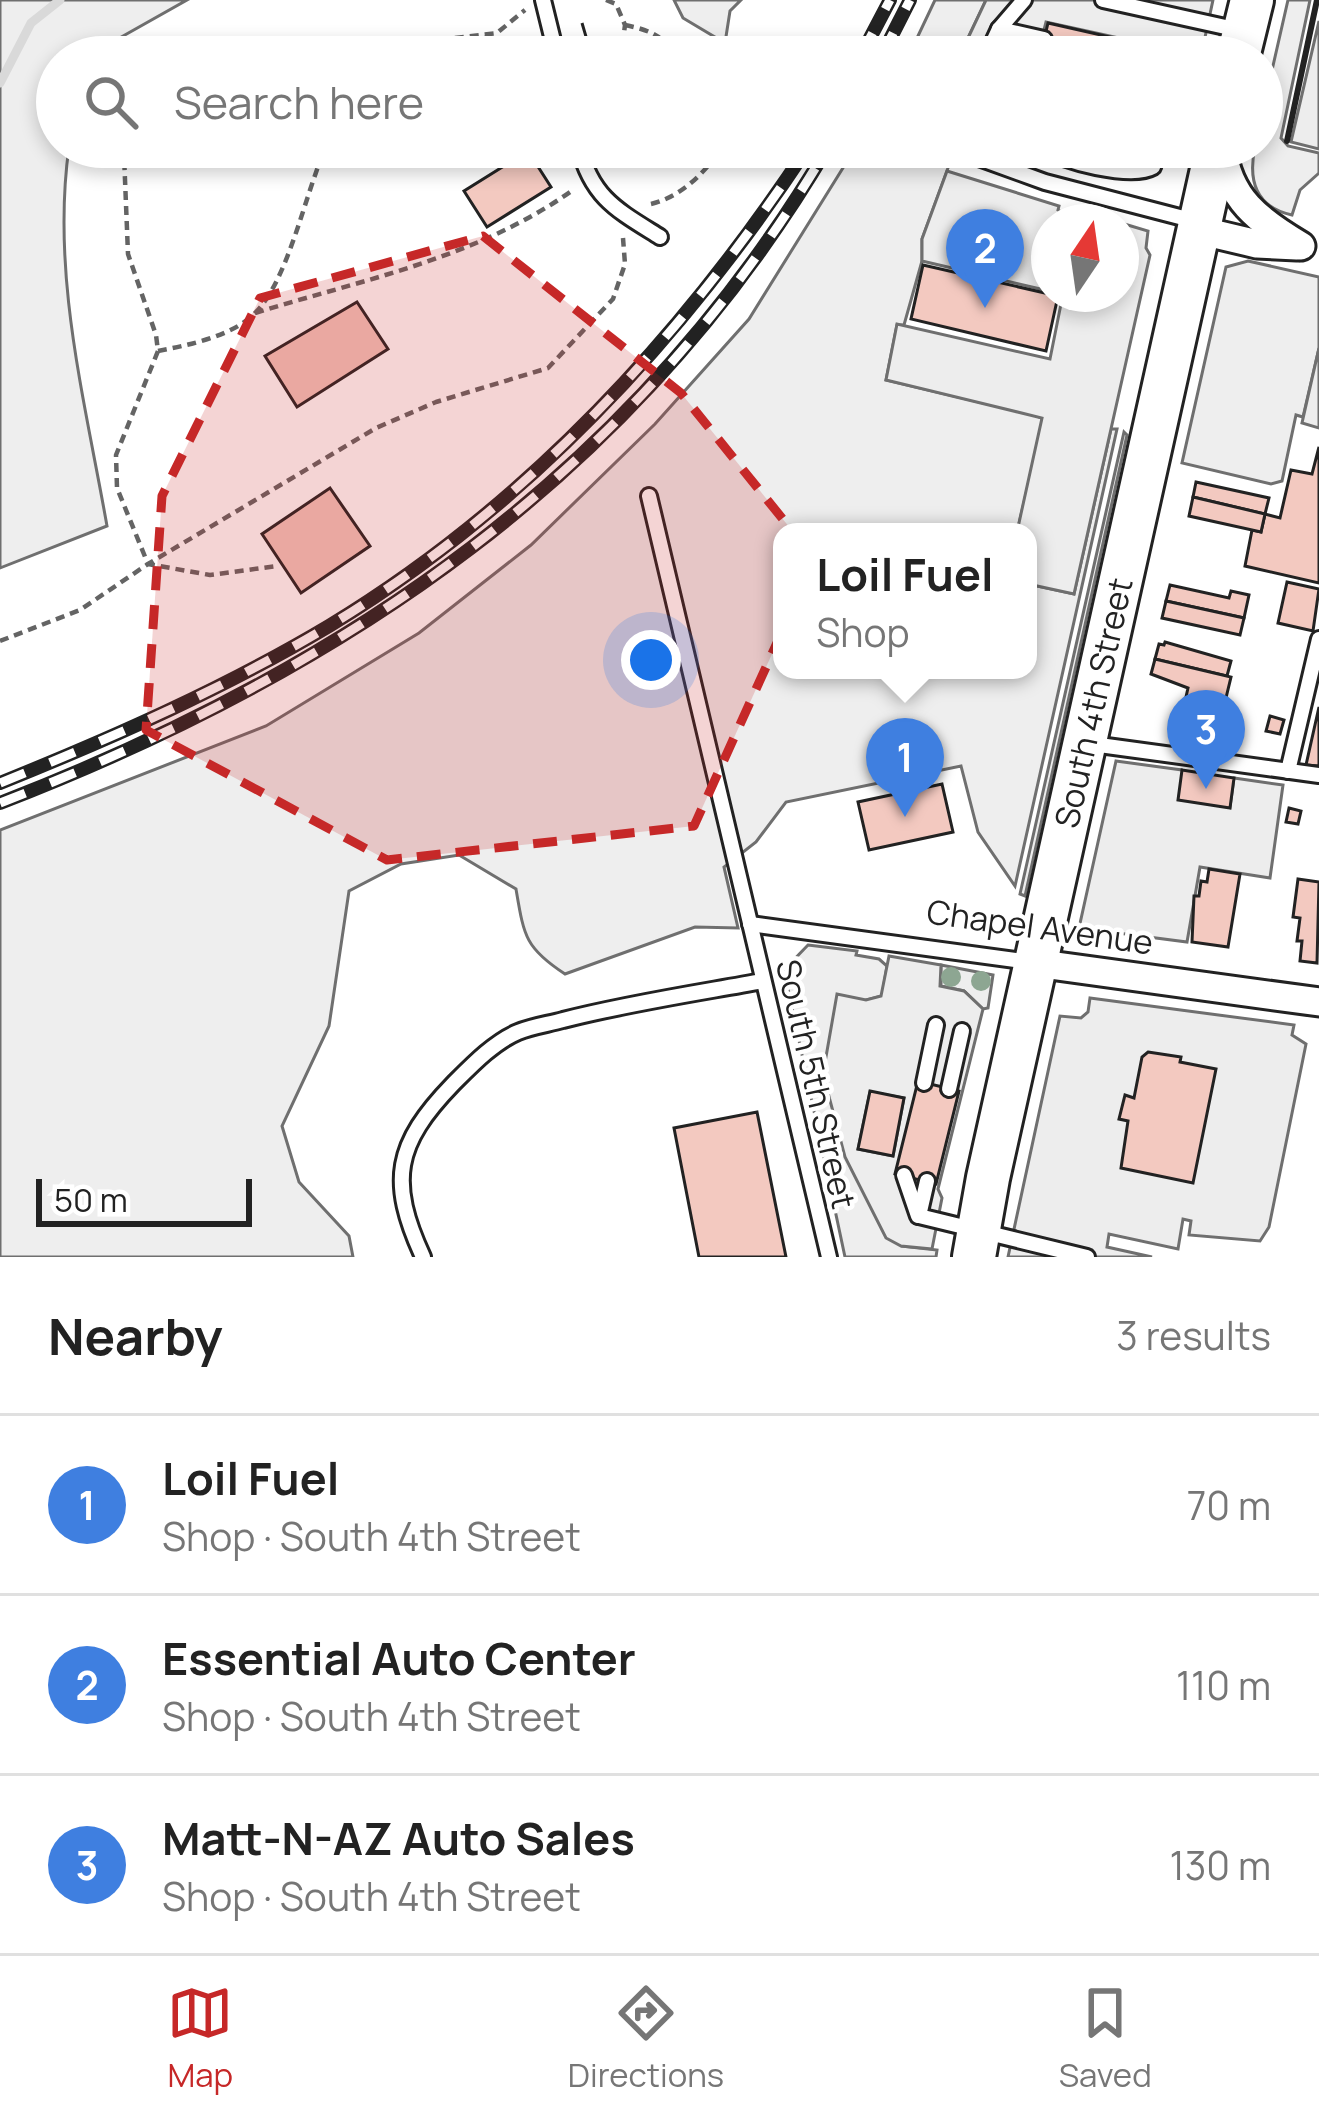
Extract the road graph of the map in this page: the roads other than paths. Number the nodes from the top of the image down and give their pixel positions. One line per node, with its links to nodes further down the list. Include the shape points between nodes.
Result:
1 (543, 0): 6 (lane)
2 (1024, 0): 4 (lane)
3 (1103, 0): 5 (lane)
4 (999, 29): 7 (lane); 8 (lane)
5 (1245, 29)
6 (552, 36)
7 (996, 36)
8 (1030, 36)
9 (585, 168): 16 (lane, via 619,211)
10 (1010, 168): 15 (lane)
11 (1109, 168): 12 (lane)
12 (1152, 168)
13 (1214, 168): 15 (main road, South 4th Street)
14 (1225, 168): 17 (street, via 1256,218)
15 (1199, 226): 17 (street, via 1257,244); 20 (main road, South 4th Street)
16 (659, 238)
17 (1310, 248)
18 (649, 496): 23 (lane, South 5th Street)
19 (1319, 638): 21 (lane)
20 (1083, 742): 21 (lane); 24 (main road, South 4th Street)
21 (1288, 771): 22 (lane)
22 (1319, 775)
23 (750, 924): 24 (lane, Chapel Avenue); 25 (lane, South 5th Street)
24 (1035, 963): 26 (street, Chapel Avenue); 34 (main road, South 4th Street)
25 (764, 981): 35 (lane, via 517,1032 475,1061 407,1142 399,1175 405,1217); 36 (lane, South 5th Street)
26 (1319, 1002)
27 (937, 1025): 29 (lane)
28 (962, 1030): 30 (lane)
29 (924, 1083)
30 (949, 1089)
31 (904, 1175): 33 (lane)
32 (927, 1181): 33 (lane)
33 (919, 1216): 34 (lane)
34 (977, 1244): 37 (lane)
35 (423, 1257)
36 (829, 1257)
37 (1087, 1257)

